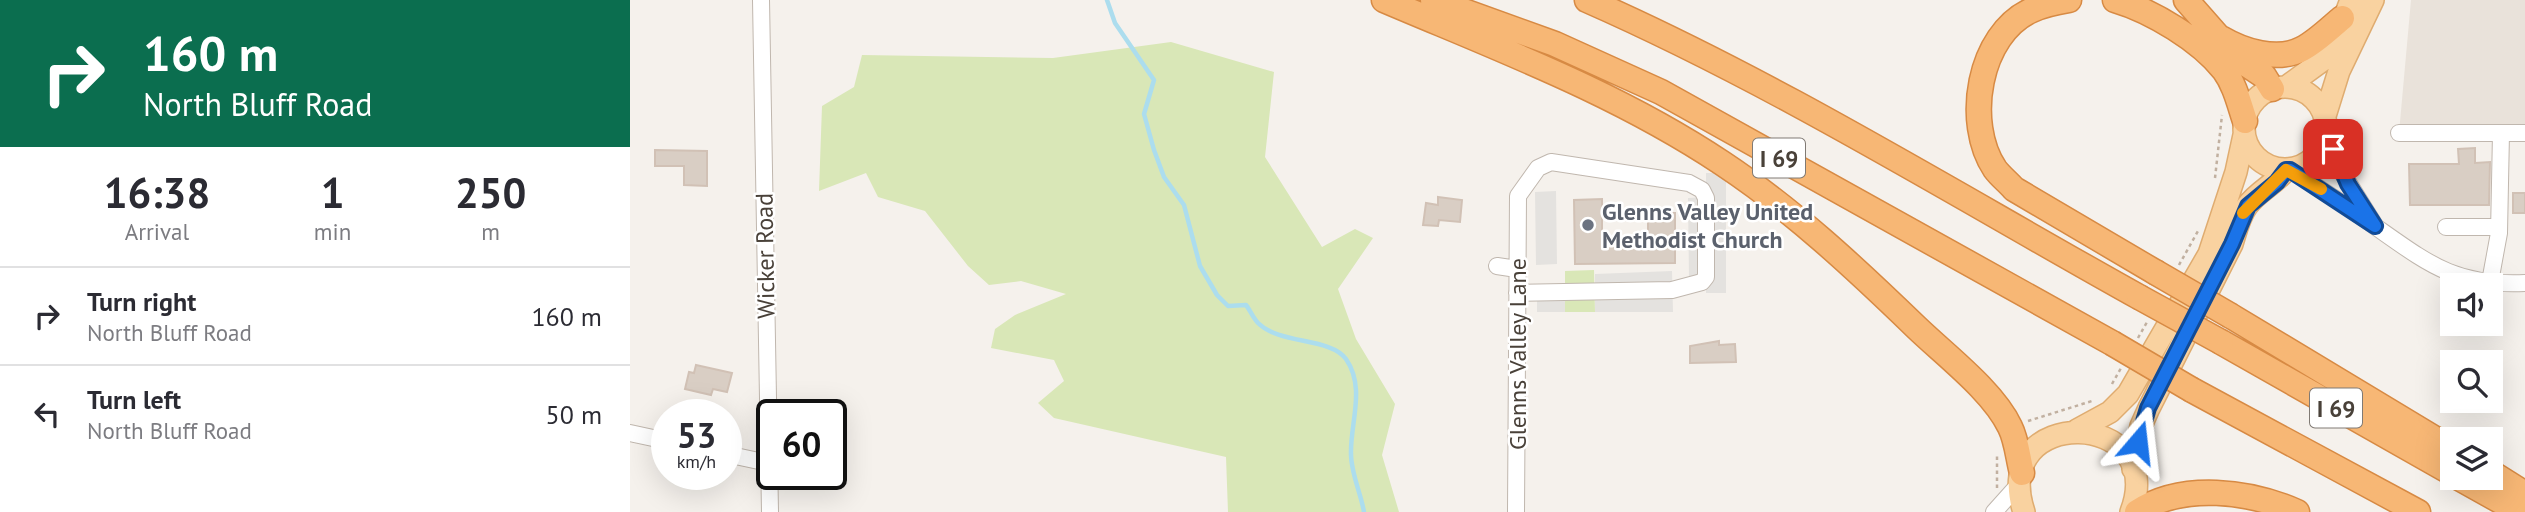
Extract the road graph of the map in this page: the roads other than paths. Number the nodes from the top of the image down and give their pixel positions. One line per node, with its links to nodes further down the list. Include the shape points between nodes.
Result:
1 (761, 0): 28 (street, Wicker Road)
2 (1384, 0): 35 (highway, via 1595,91 1678,136 1761,190 1846,259 1980,389 2010,427)
3 (1433, 0): 47 (highway, I 69, bridge, via 1555,44 1661,92)
4 (1587, 0): 33 (highway, I 69, bridge, via 1755,82)
5 (2069, 0): 32 (highway, bridge, via 2030,11 2007,30 1990,57 1979,87 1978,117 1995,169 2014,189)
6 (2115, 0): 13 (highway, via 2163,21 2223,69 2233,85)
7 (2186, 0): 10 (highway)
8 (2373, 0): 12 (main road, via 2339,71)
9 (2347, 9): 10 (highway, via 2301,50 2259,53); 11 (main road, via 2333,47 2323,60)
10 (2221, 38): 11 (highway, via 2237,58)
11 (2279, 88): 12 (main road, via 2310,95); 13 (main road, via 2254,102)
12 (2326, 123): 17 (main road, via 2325,141 2312,161); 18 (street, via 2338,166)
13 (2244, 128): 17 (main road, via 2254,156 2274,169); 29 (main road, via 2236,172 2208,254 2128,394 2110,412)
14 (2399, 133): 15 (street)
15 (2501, 133): 16 (street); 20 (street)
16 (2525, 133)
17 (2288, 170): 18 (street); 34 (main road, via 2240,219 2232,244 2141,426)
18 (2375, 226): 23 (street, via 2413,255)
19 (2446, 227): 20 (street)
20 (2499, 227): 24 (street)
21 (1497, 267): 22 (street)
22 (1517, 268): 27 (street, Glenns Valley Lane); 27 (street, Glenns Valley Lane, via 1518,196 1538,169 1551,162 1695,185 1706,198 1706,277 1697,285 1672,290)
23 (2448, 273)
24 (2491, 273)
25 (2503, 282): 26 (street)
26 (2525, 283)
27 (1517, 293): 41 (street, Glenns Valley Lane)
28 (767, 399)
29 (2077, 430): 34 (main road, via 2111,441); 35 (main road, via 2042,442 2029,456)
30 (630, 433): 31 (street)
31 (651, 438)
32 (2440, 442)
33 (2440, 466)
34 (2133, 469): 44 (main road, via 2137,485)
35 (2021, 478): 42 (street); 43 (main road)
36 (2503, 480): 39 (highway)
37 (769, 490): 40 (street, Wicker Road)
38 (2481, 490): 48 (highway)
39 (2525, 494)
40 (770, 512)
41 (1516, 512)
42 (1994, 512)
43 (2024, 512)
44 (2131, 512)
45 (2137, 512): 46 (highway, via 2157,502 2211,493 2241,495)
46 (2297, 512)
47 (2418, 512)
48 (2520, 512)

